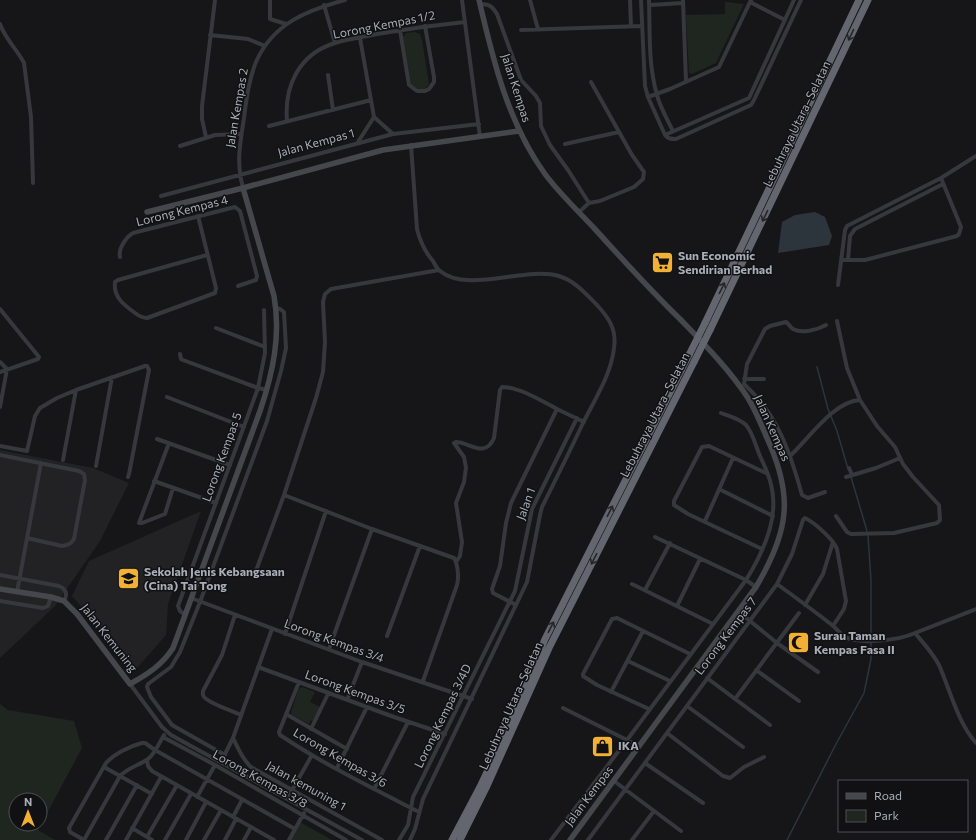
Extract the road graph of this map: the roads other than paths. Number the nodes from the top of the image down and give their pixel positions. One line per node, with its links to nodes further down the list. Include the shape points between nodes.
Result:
1 (215, 0): 27 (street)
2 (270, 0): 20 (street, via 270,19)
3 (345, 0): 16 (street, Jalan Kempas 2)
4 (462, 0): 18 (street)
5 (530, 0): 24 (street)
6 (630, 0): 22 (street)
7 (641, 0): 23 (street)
8 (794, 0): 17 (street)
9 (801, 0): 47 (street, via 751,105 676,139 669,139)
10 (859, 0): 262 (highway, Lebuhraya Utara–Selatan, one-way to 10, bridge, via 509,726 546,639 705,323)
11 (868, 0): 263 (highway, Lebuhraya Utara–Selatan, one-way to 263, bridge, via 710,330 549,648 490,781)
12 (750, 1): 17 (street); 33 (street, via 719,67)
13 (480, 2): 42 (street, Jalan Kempas, via 505,96); 61 (street, via 490,5 497,14 521,80 540,103 541,126 550,145)
14 (649, 2): 15 (street); 34 (street, via 651,65)
15 (683, 2): 33 (street)
16 (324, 5): 20 (street, Jalan Kempas 2); 29 (street)
17 (785, 20): 43 (street, via 749,98)
18 (464, 22): 21 (street, Lorong Kempas 1/2); 40 (street)
19 (0, 24): 57 (street, via 24,63 31,117)
20 (286, 24): 30 (street, Jalan Kempas 2)
21 (425, 26): 25 (street, Lorong Kempas 1/2); 25 (street, via 434,77 432,86 425,91 417,91 409,85)
22 (631, 26): 23 (street); 24 (street)
23 (642, 26): 35 (street, via 645,86)
24 (538, 29): 26 (street)
25 (400, 30): 28 (street, Lorong Kempas 1/2)
26 (521, 30)
27 (210, 35): 30 (street, via 248,39); 48 (street, via 202,106)
28 (360, 38): 29 (street, Lorong Kempas 1/2); 36 (street)
29 (335, 43): 39 (street, Lorong Kempas 1/2, via 320,49 300,67 287,96)
30 (265, 46): 45 (street, Jalan Kempas 2, via 253,72)
31 (328, 74): 37 (street)
32 (591, 82): 44 (street)
33 (686, 82): 34 (street)
34 (657, 94): 35 (street); 43 (street)
35 (648, 97): 47 (street)
36 (371, 100): 37 (street); 38 (street)
37 (333, 110): 39 (street)
38 (374, 117): 46 (street); 50 (street)
39 (287, 122): 41 (street)
40 (479, 124): 46 (street, Jalan Kempas 1); 49 (street)
41 (269, 126)
42 (519, 131): 49 (street); 63 (street, Jalan Kempas, via 546,175)
43 (673, 131): 47 (street)
44 (619, 132): 51 (street); 61 (street, via 645,176 634,188)
45 (241, 134): 48 (street); 55 (street, Jalan Kempas 2)
46 (393, 134): 50 (street, Jalan Kempas 1)
47 (665, 135)
48 (206, 137): 53 (street)
49 (480, 137): 52 (street)
50 (358, 142): 55 (street, Jalan Kempas 1)
51 (565, 144)
52 (411, 145): 59 (street, via 383,150); 71 (street, via 417,229 430,258)
53 (180, 146)
54 (976, 156): 56 (street)
55 (239, 174): 59 (street, Jalan Kempas 2); 60 (street, Jalan Kempas 1)
56 (940, 178): 58 (street); 69 (street, via 849,225 845,230)
57 (33, 183)
58 (943, 184): 70 (street, via 852,231); 70 (street, via 961,227 957,236 865,260)
59 (243, 188): 62 (street); 65 (street)
60 (161, 196)
61 (589, 203): 63 (street)
62 (146, 212)
63 (579, 212): 88 (street, Jalan Kempas)
64 (198, 216): 66 (street, Lorong Kempas 4, via 235,207 240,211); 67 (street); 68 (street, Lorong Kempas 4, via 131,234 120,252)
65 (255, 230): 66 (street); 74 (street)
66 (245, 233): 73 (street, Lorong Kempas 4, via 257,278)
67 (207, 255): 67 (street, via 216,288 214,294 147,318 140,316 120,301 116,292 118,280)
68 (120, 257)
69 (841, 260): 70 (street); 72 (street)
70 (848, 260)
71 (439, 270): 98 (street, via 450,277 468,280 550,274 569,280 581,288 608,318 615,341 610,367); 120 (street, via 331,289 325,294 323,372)
72 (838, 285)
73 (238, 286)
74 (276, 308): 91 (street, via 276,343); 149 (street, via 282,310 285,317 286,348 281,371 267,421)
75 (0, 309): 83 (street, via 38,356 38,359)
76 (264, 310): 80 (street, Lorong Kempas 5)
77 (837, 321): 93 (street, via 847,368)
78 (826, 325): 86 (street, via 805,331 795,330 786,322 768,327 747,364)
79 (216, 328): 80 (street)
80 (265, 347): 89 (street, Lorong Kempas 5)
81 (180, 354): 89 (street, via 183,360)
82 (0, 362): 83 (street)
83 (7, 369): 84 (street); 94 (street)
84 (0, 372)
85 (112, 377): 90 (street); 110 (street); 114 (street, via 142,366 147,366 149,370)
86 (744, 378): 87 (street); 88 (street)
87 (764, 379)
88 (742, 385): 104 (street, via 756,395 768,410); 141 (street, Jalan Kempas, via 781,476 784,500 782,526 777,543)
89 (258, 388): 91 (street); 99 (street, Lorong Kempas 5)
90 (76, 390): 102 (street, via 38,410 27,451); 107 (street)
91 (267, 390): 146 (street)
92 (167, 397): 99 (street)
93 (860, 400): 104 (street, via 847,403 834,412 813,430); 106 (street, via 895,447)
94 (0, 407)
95 (557, 409): 97 (street); 134 (street, via 524,393 502,387 492,442 480,449 461,442 454,443 464,457 466,468 456,503 462,542 460,556); 150 (street, via 511,503 506,523 500,566 492,589 493,593)
96 (721, 413): 112 (street, via 746,425)
97 (577, 418): 98 (street); 150 (street, Jalan 1, via 532,509 517,585)
98 (584, 422): 151 (street, via 542,507 528,582)
99 (244, 427): 109 (street, Lorong Kempas 5)
100 (157, 439): 101 (street)
101 (169, 443): 109 (street); 116 (street)
102 (0, 446)
103 (0, 455): 108 (street)
104 (791, 455): 119 (street, via 804,496 808,498)
105 (734, 458): 112 (street); 118 (street); 125 (street, via 709,446 702,447 674,501 674,505)
106 (900, 458): 113 (street); 124 (street, via 913,478 939,505 939,522 894,533 851,534)
107 (63, 460)
108 (41, 463): 128 (street); 128 (street, via 84,474 74,539 72,543 62,546)
109 (230, 465): 121 (street, Lorong Kempas 5)
110 (96, 466)
111 (849, 468): 113 (street)
112 (768, 475): 123 (street, via 773,496)
113 (852, 475): 115 (street)
114 (128, 477)
115 (846, 477)
116 (154, 481): 117 (street); 117 (street, via 140,524 165,514)
117 (173, 488): 121 (street)
118 (719, 490): 123 (street); 125 (street)
119 (825, 492)
120 (284, 495): 122 (street); 136 (street)
121 (216, 504): 157 (street, Lorong Kempas 5, via 178,606)
122 (326, 511): 126 (street); 165 (street)
123 (773, 516): 132 (street)
124 (836, 516)
125 (705, 521): 132 (street)
126 (372, 529): 131 (street); 168 (street)
127 (655, 537): 130 (street)
128 (27, 538): 137 (street)
129 (833, 542): 140 (street, Lorong Kempas 7, via 807,519 803,519 792,554); 152 (street, via 823,574); 161 (street, via 838,553 846,605)
130 (670, 544): 133 (street); 143 (street)
131 (420, 546): 134 (street, via 451,556); 166 (street)
132 (762, 549): 138 (street)
133 (700, 558): 138 (street); 153 (street)
134 (456, 562): 176 (street, via 457,585)
135 (0, 575): 137 (street)
136 (254, 576)
137 (20, 578): 144 (street); 148 (street, via 63,588 66,595)
138 (746, 580): 141 (street); 160 (street)
139 (632, 584): 143 (street)
140 (777, 584): 152 (street); 159 (street, Lorong Kempas 7)
141 (756, 587): 155 (street, Jalan Kempas)
142 (0, 589): 144 (street, Jalan Kemuning)
143 (645, 590): 153 (street)
144 (17, 592): 145 (street, Jalan Kemuning)
145 (51, 597): 147 (street, via 48,606 44,608); 148 (street, Jalan Kemuning)
146 (191, 598): 149 (street, Lorong Kempas 3/4); 157 (street)
147 (0, 601)
148 (64, 602): 179 (street, Jalan Kemuning, via 77,614)
149 (200, 602): 158 (street, Lorong Kempas 3/4); 207 (street, via 177,658 166,671 148,684 147,689 172,725)
150 (510, 602): 151 (street); 182 (street, Lorong Kempas 3/4D)
151 (516, 605): 183 (street)
152 (805, 605): 161 (street)
153 (677, 606): 160 (street)
154 (976, 609): 164 (street)
155 (738, 612): 159 (street); 203 (street, Jalan Kempas)
156 (800, 613): 167 (street)
157 (186, 615): 179 (street, via 168,656 151,672)
158 (235, 615): 162 (street, Lorong Kempas 3/4); 192 (street, via 222,655 203,695 214,703)
159 (750, 622): 167 (street); 175 (street, Lorong Kempas 7)
160 (713, 624): 169 (street)
161 (833, 626): 164 (street, via 850,639 900,638)
162 (272, 629): 165 (street, Lorong Kempas 3/4); 172 (street)
163 (643, 631): 169 (street); 170 (street); 180 (street, via 617,618 612,619 583,674)
164 (915, 633): 202 (street, via 938,664 962,721)
165 (286, 634): 168 (street, Lorong Kempas 3/4)
166 (387, 636)
167 (777, 643): 173 (street); 174 (street)
168 (329, 650): 171 (street, Lorong Kempas 3/4)
169 (690, 654): 177 (street)
170 (628, 661): 177 (street); 180 (street)
171 (362, 662): 176 (street, Lorong Kempas 3/4); 185 (street)
172 (258, 667): 178 (street, Lorong Kempas 3/5); 192 (street)
173 (756, 670): 184 (street); 186 (street)
174 (818, 672)
175 (707, 678): 184 (street); 187 (street, Lorong Kempas 7)
176 (422, 681): 182 (street, Lorong Kempas 3/4)
177 (670, 681): 190 (street)
178 (299, 682): 181 (street, Lorong Kempas 3/5); 191 (street, Lorong Kempas 3/6)
179 (130, 684): 196 (street)
180 (612, 692): 190 (street)
181 (328, 694): 185 (street, Lorong Kempas 3/5); 195 (street)
182 (464, 696): 183 (street, Lorong Kempas 3/4); 198 (street, Lorong Kempas 3/4D)
183 (472, 699): 236 (street)
184 (735, 699): 194 (street)
185 (347, 700): 188 (street, Lorong Kempas 3/5)
186 (799, 701)
187 (687, 706): 197 (street, Lorong Kempas 7); 204 (street)
188 (367, 708): 193 (street, Lorong Kempas 3/5); 205 (street)
189 (563, 708): 201 (street)
190 (649, 709): 201 (street)
191 (286, 714): 195 (street); 208 (street, Lorong Kempas 3/6, via 280,735)
192 (242, 715): 200 (street)
193 (408, 722): 198 (street, Lorong Kempas 3/5); 223 (street)
194 (770, 725)
195 (311, 729): 205 (street)
196 (166, 731): 199 (street); 211 (street)
197 (667, 733): 209 (street, via 728,778); 212 (street, Lorong Kempas 7)
198 (445, 734): 232 (street, Lorong Kempas 3/4D)
199 (163, 736): 206 (street); 213 (street, Lorong Kempas 3/8)
200 (233, 738): 207 (street); 222 (street, Jalan kemuning 1, via 246,762)
201 (627, 740): 203 (street); 264 (street)
202 (976, 743)
203 (639, 746): 219 (street, Jalan Kempas)
204 (743, 747)
205 (347, 749): 215 (street)
206 (155, 750): 210 (street); 214 (street, via 145,744 138,744 110,758); 218 (street)
207 (225, 755): 211 (street)
208 (312, 755): 215 (street, Lorong Kempas 3/6); 222 (street)
209 (764, 757)
210 (145, 761): 216 (street, via 127,769); 217 (street, via 149,768)
211 (221, 762): 228 (street)
212 (645, 763): 224 (street, Lorong Kempas 7); 231 (street)
213 (215, 765): 218 (street); 237 (street, Lorong Kempas 3/8)
214 (104, 767): 216 (street); 246 (street, via 69,828 70,832)
215 (337, 768): 223 (street, Lorong Kempas 3/6)
216 (120, 776): 220 (street); 246 (street)
217 (161, 777): 221 (street); 225 (street)
218 (206, 780): 227 (street); 229 (street)
219 (614, 781): 224 (street); 265 (street, Jalan Kempas)
220 (137, 785): 225 (street); 247 (street)
221 (177, 785): 226 (street); 243 (street)
222 (292, 789): 228 (street); 259 (street, Jalan kemuning 1)
223 (374, 789): 232 (street, Lorong Kempas 3/6)
224 (626, 790): 235 (street); 266 (street, Lorong Kempas 7)
225 (152, 794): 240 (street)
226 (191, 794): 227 (street); 250 (street)
227 (197, 797): 230 (street)
228 (287, 799): 233 (street)
229 (242, 800): 238 (street); 241 (street)
230 (206, 802): 234 (street); 251 (street)
231 (702, 804)
232 (411, 808): 236 (street, Lorong Kempas 3/6); 260 (street, Lorong Kempas 3/4D, via 408,825)
233 (306, 809): 237 (street); 258 (street)
234 (221, 810): 238 (street); 252 (street)
235 (654, 811): 242 (street); 245 (street)
236 (419, 812): 261 (street)
237 (303, 815): 241 (street); 257 (street, Lorong Kempas 3/8)
238 (235, 818): 239 (street); 253 (street)
239 (252, 827): 244 (street); 254 (street)
240 (132, 828): 243 (street); 248 (street)
241 (295, 829): 256 (street)
242 (681, 831)
243 (147, 837): 249 (street)
244 (266, 838): 255 (street)
245 (634, 839)
246 (84, 840)
247 (106, 840)
248 (126, 840)
249 (152, 840)
250 (165, 840)
251 (186, 840)
252 (204, 840)
253 (225, 840)
254 (244, 840)
255 (274, 840)
256 (288, 840)
257 (346, 840)
258 (362, 840)
259 (382, 840)
260 (399, 840)
261 (410, 840)
262 (452, 840)
263 (460, 840)
264 (551, 840)
265 (570, 840)
266 (588, 840)

